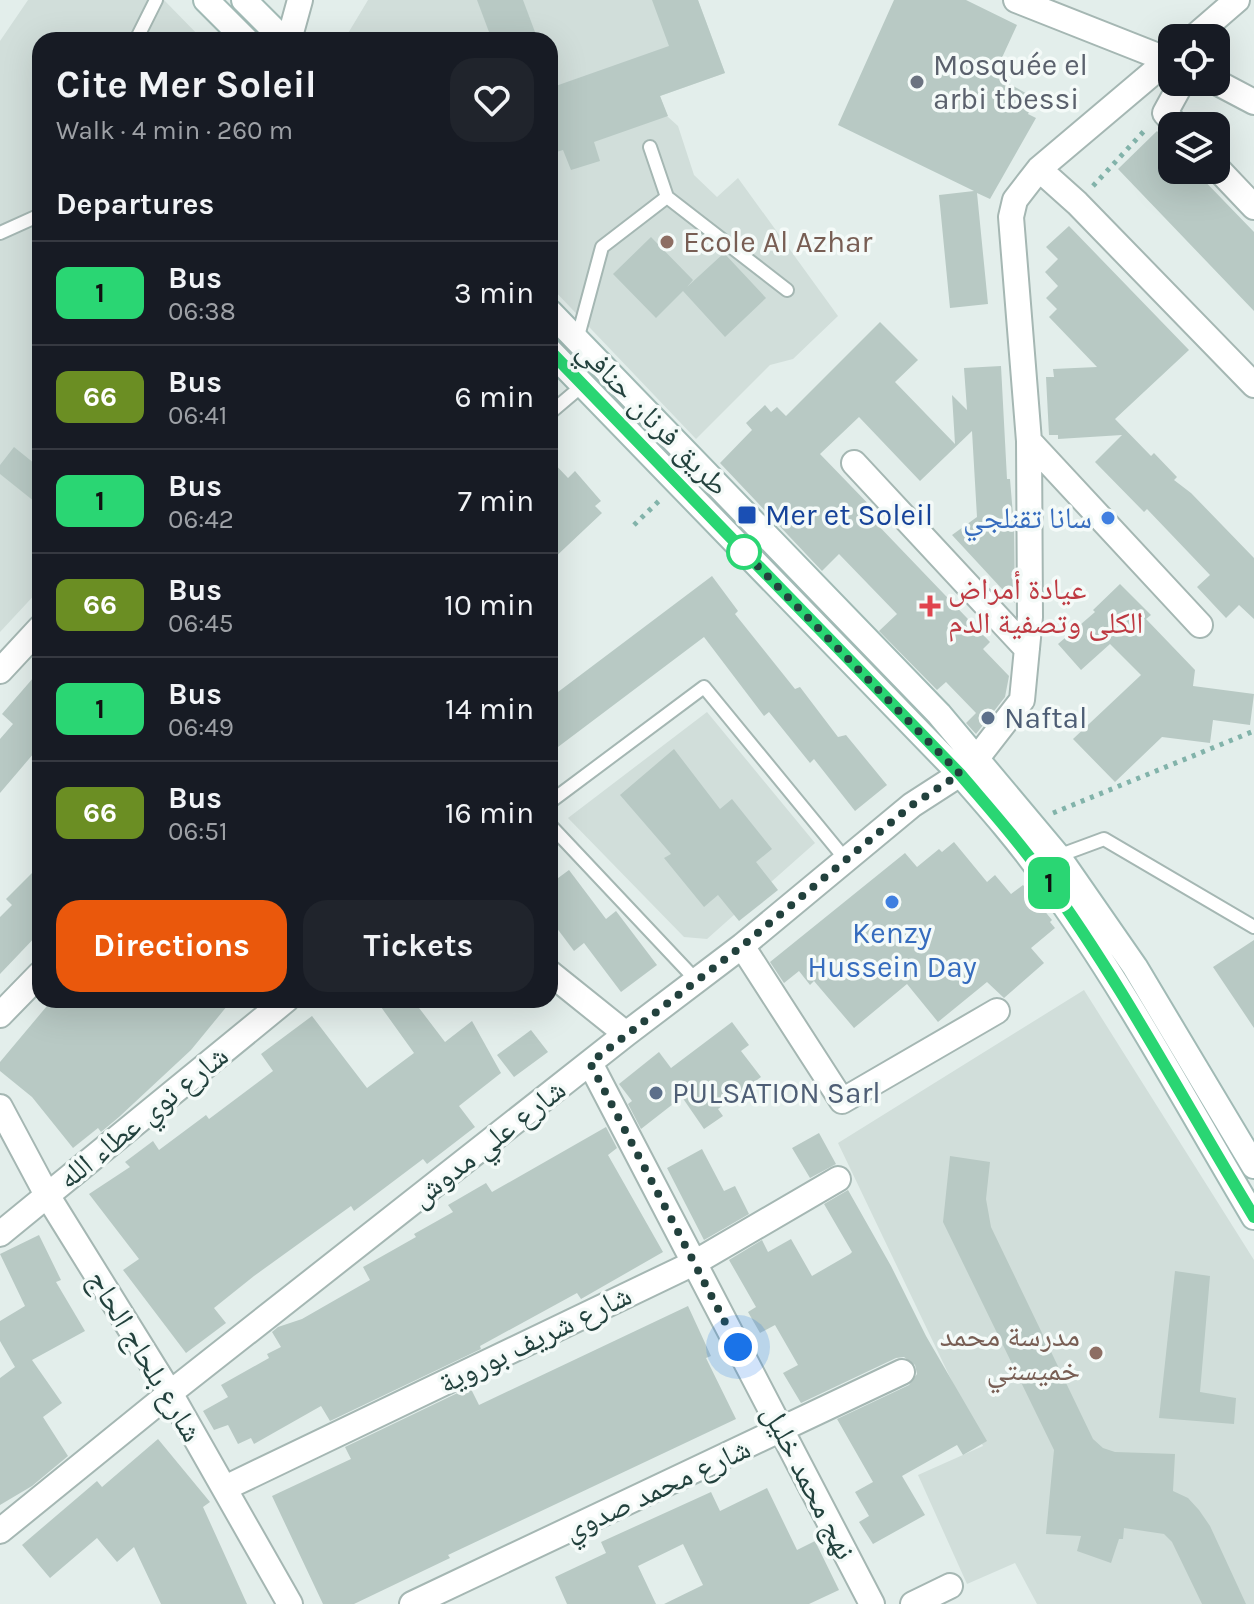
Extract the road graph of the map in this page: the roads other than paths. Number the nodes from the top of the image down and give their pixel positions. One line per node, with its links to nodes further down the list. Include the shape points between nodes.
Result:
1 (156, 0): 8 (lane)
2 (206, 0): 9 (street)
3 (244, 0): 10 (street)
4 (300, 0): 11 (street)
5 (1016, 0): 12 (street)
6 (1237, 0): 7 (street)
7 (1209, 24)
8 (140, 32)
9 (238, 32)
10 (278, 32)
11 (290, 32)
12 (1158, 54)
13 (1158, 70): 17 (street, شارع علي مدوش)
14 (1230, 89): 15 (street)
15 (1254, 102)
16 (650, 147): 19 (lane)
17 (1039, 169): 28 (street); 30 (street, شارع علي مدوش, via 1015,200 1011,217)
18 (1230, 182): 20 (street)
19 (667, 197): 23 (lane); 25 (lane, via 602,247)
20 (1254, 207)
21 (32, 219): 22 (lane)
22 (0, 233)
23 (787, 290)
24 (558, 320): 25 (street, طريق فرنان حنافي)
25 (577, 340): 36 (street, طريق فرنان حنافي, via 939,714)
26 (558, 359): 27 (street, طريق فرنان حنافي)
27 (583, 385): 29 (lane); 36 (street, طريق فرنان حنافي)
28 (1254, 385)
29 (558, 406)
30 (1029, 441): 32 (street); 34 (street, شارع علي مدوش)
31 (854, 463): 34 (street)
32 (1200, 625)
33 (32, 637): 35 (street)
34 (1027, 649): 36 (street, شارع علي مدوش, via 1022,700)
35 (0, 671)
36 (968, 766): 39 (street, طريق فرنان حنافي, via 1030,822); 40 (street, شارع علي مدوش); 55 (street, طريق فرنان حنافي, via 1121,991)
37 (558, 796): 40 (lane, via 704,687)
38 (558, 833): 44 (lane)
39 (1058, 856): 41 (lane, via 1104,839); 52 (street, طريق فرنان حنافي, via 1135,967)
40 (846, 860): 42 (street, شارع علي مدوش)
41 (1254, 927)
42 (742, 946): 44 (street, شارع علي مدوش); 47 (street, via 842,1101)
43 (558, 979): 49 (street)
44 (697, 981): 49 (street, شارع علي مدوش)
45 (32, 982): 48 (street)
46 (276, 1008): 54 (street, شارع نوي عطاء الله)
47 (997, 1011)
48 (0, 1015)
49 (626, 1034): 50 (street, شارع علي مدوش)
50 (590, 1063): 57 (street, نهج محمد خليل); 59 (street, شارع علي مدوش)
51 (0, 1107): 54 (street, شارع بلحاج الحاج)
52 (1254, 1166)
53 (838, 1179): 57 (street, شارع شريف بوروية)
54 (47, 1195): 56 (street, شارع نوي عطاء الله); 59 (street, شارع بلحاج الحاج)
55 (1254, 1217)
56 (0, 1234)
57 (694, 1263): 60 (street, نهج محمد خليل); 61 (street, شارع شريف بوروية)
58 (902, 1372): 60 (street, شارع محمد صدوي)
59 (170, 1393): 61 (street, شارع بلحاج الحاج); 62 (street, شارع علي مدوش)
60 (782, 1431): 65 (street, شارع محمد صدوي); 66 (street, نهج محمد خليل)
61 (225, 1488): 64 (street, شارع بلحاج الحاج)
62 (0, 1531)
63 (950, 1586): 67 (street)
64 (290, 1604)
65 (412, 1604)
66 (872, 1604)
67 (913, 1604)

